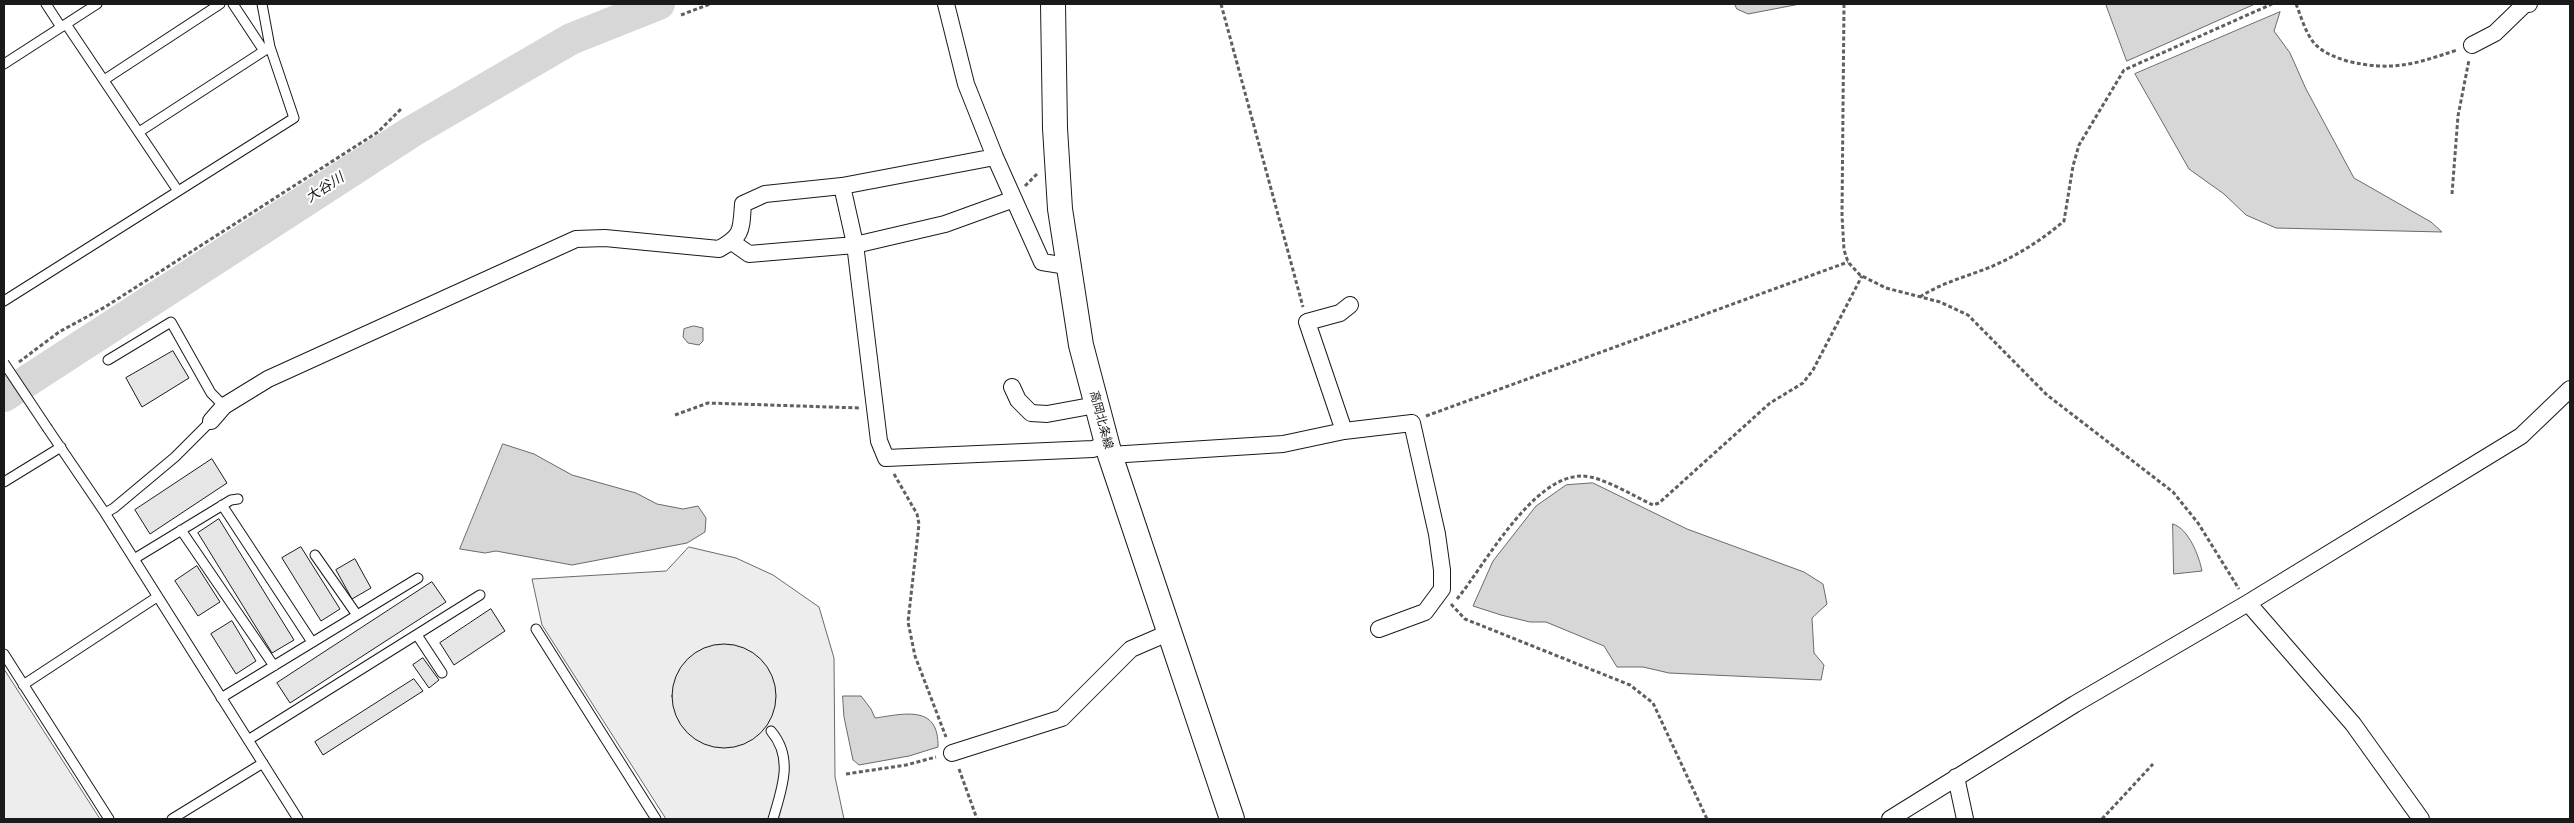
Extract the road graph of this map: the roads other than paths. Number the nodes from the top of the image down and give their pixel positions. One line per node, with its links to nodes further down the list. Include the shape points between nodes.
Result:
1 (46, 4): 9 (lane)
2 (97, 4): 9 (lane)
3 (220, 4): 13 (lane)
4 (233, 4): 11 (lane)
5 (262, 4): 11 (lane)
6 (946, 4): 15 (street, via 966,84)
7 (1053, 4): 21 (main road, 高岡北条線, via 1057,163)
8 (2529, 4): 10 (street, via 2525,4 2495,32)
9 (64, 25): 12 (lane); 13 (lane)
10 (2472, 45)
11 (267, 49): 14 (lane); 17 (lane, via 294,118)
12 (4, 64)
13 (104, 80): 14 (lane)
14 (139, 132): 17 (lane)
15 (995, 157): 16 (street); 18 (street)
16 (842, 186): 19 (street, via 765,194 743,204 740,233); 20 (street)
17 (178, 191): 22 (lane)
18 (1013, 196): 20 (street, via 945,224); 21 (street, via 1042,262)
19 (732, 242): 20 (street, via 749,254); 29 (street, via 719,249 605,238 576,239 268,379)
20 (855, 245): 33 (street, via 874,408 879,441 886,458)
21 (1068, 266): 28 (main road, 高岡北条線, via 1081,345)
22 (4, 301)
23 (1350, 305): 31 (street, via 1340,313 1307,322)
24 (108, 360): 29 (lane, via 171,322 211,394)
25 (4, 362): 32 (lane, bridge)
26 (1012, 387): 28 (street, via 1018,400 1031,413 1047,414)
27 (2570, 389): 44 (street, via 2521,436)
28 (1096, 404): 33 (main road, 高岡北条線)
29 (224, 406): 30 (street)
30 (212, 421): 37 (lane, via 175,457)
31 (1344, 431): 33 (street, via 1283,444); 46 (street, via 1412,422 1437,534 1442,589 1425,612)
32 (61, 447): 34 (lane); 37 (lane)
33 (1108, 450): 48 (main road, 高岡北条線)
34 (4, 482)
35 (238, 499): 36 (lane)
36 (222, 505): 38 (lane); 50 (lane)
37 (105, 513): 40 (lane)
38 (181, 530): 40 (lane); 52 (lane)
39 (316, 555): 45 (lane)
40 (134, 559): 43 (lane)
41 (418, 578): 45 (lane)
42 (480, 596): 49 (lane)
43 (157, 597): 54 (lane); 55 (lane)
44 (2248, 603): 60 (street); 69 (street, via 2353,724)
45 (357, 615): 50 (lane)
46 (1379, 628)
47 (536, 629): 64 (lane)
48 (1168, 633): 58 (street, via 1131,649 1062,718); 66 (main road, 高岡北条線)
49 (417, 635): 53 (lane); 57 (lane)
50 (312, 642): 52 (lane)
51 (4, 654): 54 (lane)
52 (274, 666): 55 (lane)
53 (442, 673)
54 (23, 685): 61 (lane)
55 (221, 698): 57 (lane)
56 (771, 731): 65 (lane, via 784,753 783,781)
57 (248, 740): 59 (lane)
58 (952, 753)
59 (263, 764): 62 (lane); 63 (lane)
60 (1956, 777): 67 (street); 68 (street)
61 (109, 819)
62 (172, 819)
63 (298, 819)
64 (656, 819)
65 (773, 819)
66 (1232, 819)
67 (1890, 819)
68 (1964, 819)
69 (2421, 819)

